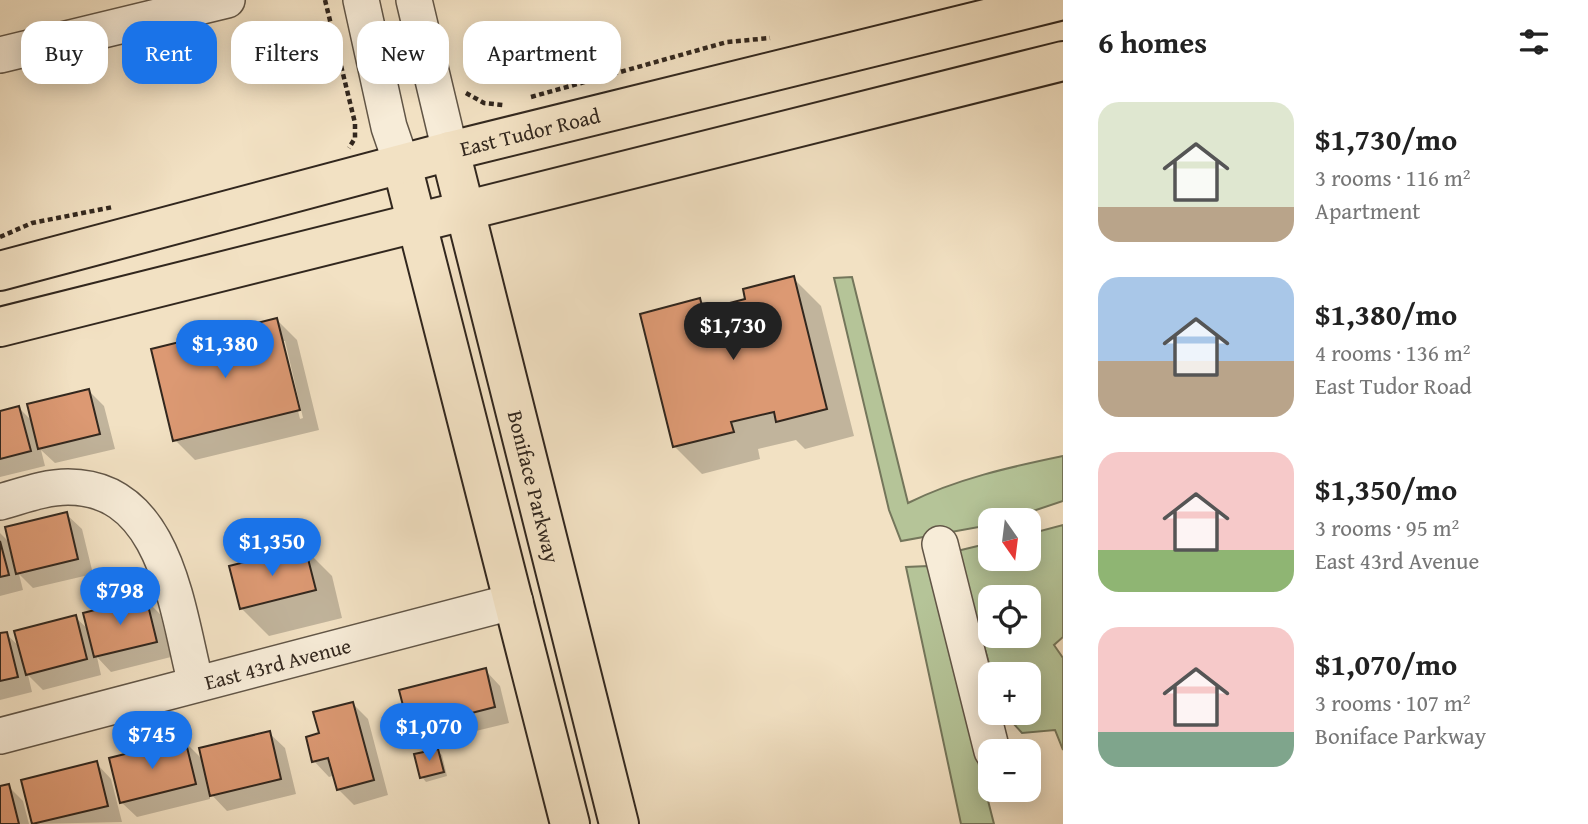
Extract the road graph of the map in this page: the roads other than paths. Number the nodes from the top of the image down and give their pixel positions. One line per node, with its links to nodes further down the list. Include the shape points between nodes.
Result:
1 (227, 0): 5 (street)
2 (361, 0): 9 (street, via 388,127)
3 (414, 0): 8 (street)
4 (1063, 0): 8 (main road, East Tudor Road)
5 (137, 10): 6 (street)
6 (0, 55)
7 (1063, 61): 10 (main road)
8 (450, 151): 9 (main road, East Tudor Road); 10 (main road, Boniface Parkway)
9 (402, 165): 11 (main road); 12 (main road, East Tudor Road)
10 (465, 211): 11 (main road); 21 (main road, Boniface Parkway)
11 (418, 224): 13 (main road); 16 (main road)
12 (0, 271)
13 (0, 327)
14 (0, 502): 17 (street, via 69,487 104,493 142,523 161,551)
15 (940, 544): 19 (street)
16 (515, 601): 17 (street, East 43rd Avenue); 20 (main road)
17 (196, 684): 18 (street, East 43rd Avenue)
18 (0, 736)
19 (989, 739)
20 (570, 824)
21 (619, 824)

